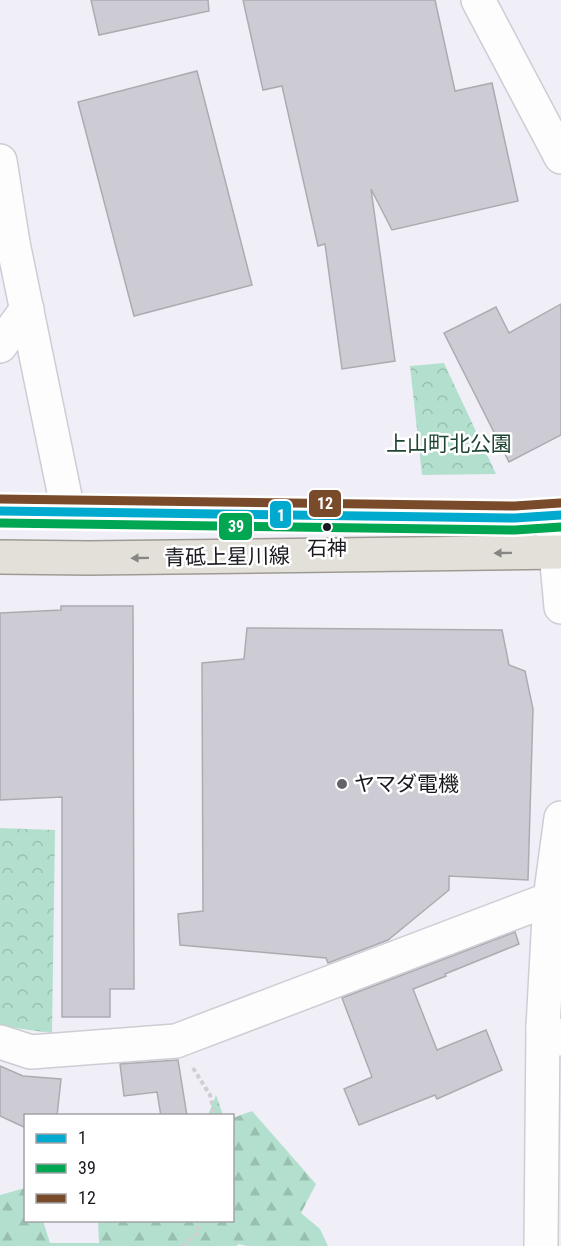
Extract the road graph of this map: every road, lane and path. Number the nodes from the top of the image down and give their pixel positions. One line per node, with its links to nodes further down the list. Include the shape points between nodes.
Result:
1 (478, 0): 2 (street)
2 (561, 157)
3 (0, 161): 4 (street)
4 (7, 244): 5 (street)
5 (27, 309): 6 (street); 8 (street)
6 (0, 346)
7 (0, 511): 8 (main road, 青砥上星川線)
8 (69, 512): 9 (main road, 青砥上星川線, via 515,518)
9 (556, 515): 10 (street)
10 (558, 552): 11 (main road, 青砥上星川線, one-way to 11); 12 (street)
11 (0, 557)
12 (561, 607)
13 (561, 818): 14 (street)
14 (554, 913): 15 (street); 16 (street)
15 (552, 1033): 21 (street)
16 (176, 1041): 17 (street, via 31,1052); 18 (path, via 210,1095)
17 (0, 1042)
18 (215, 1114)
19 (199, 1222): 20 (path, via 197,1234)
20 (183, 1246)
21 (541, 1246)

